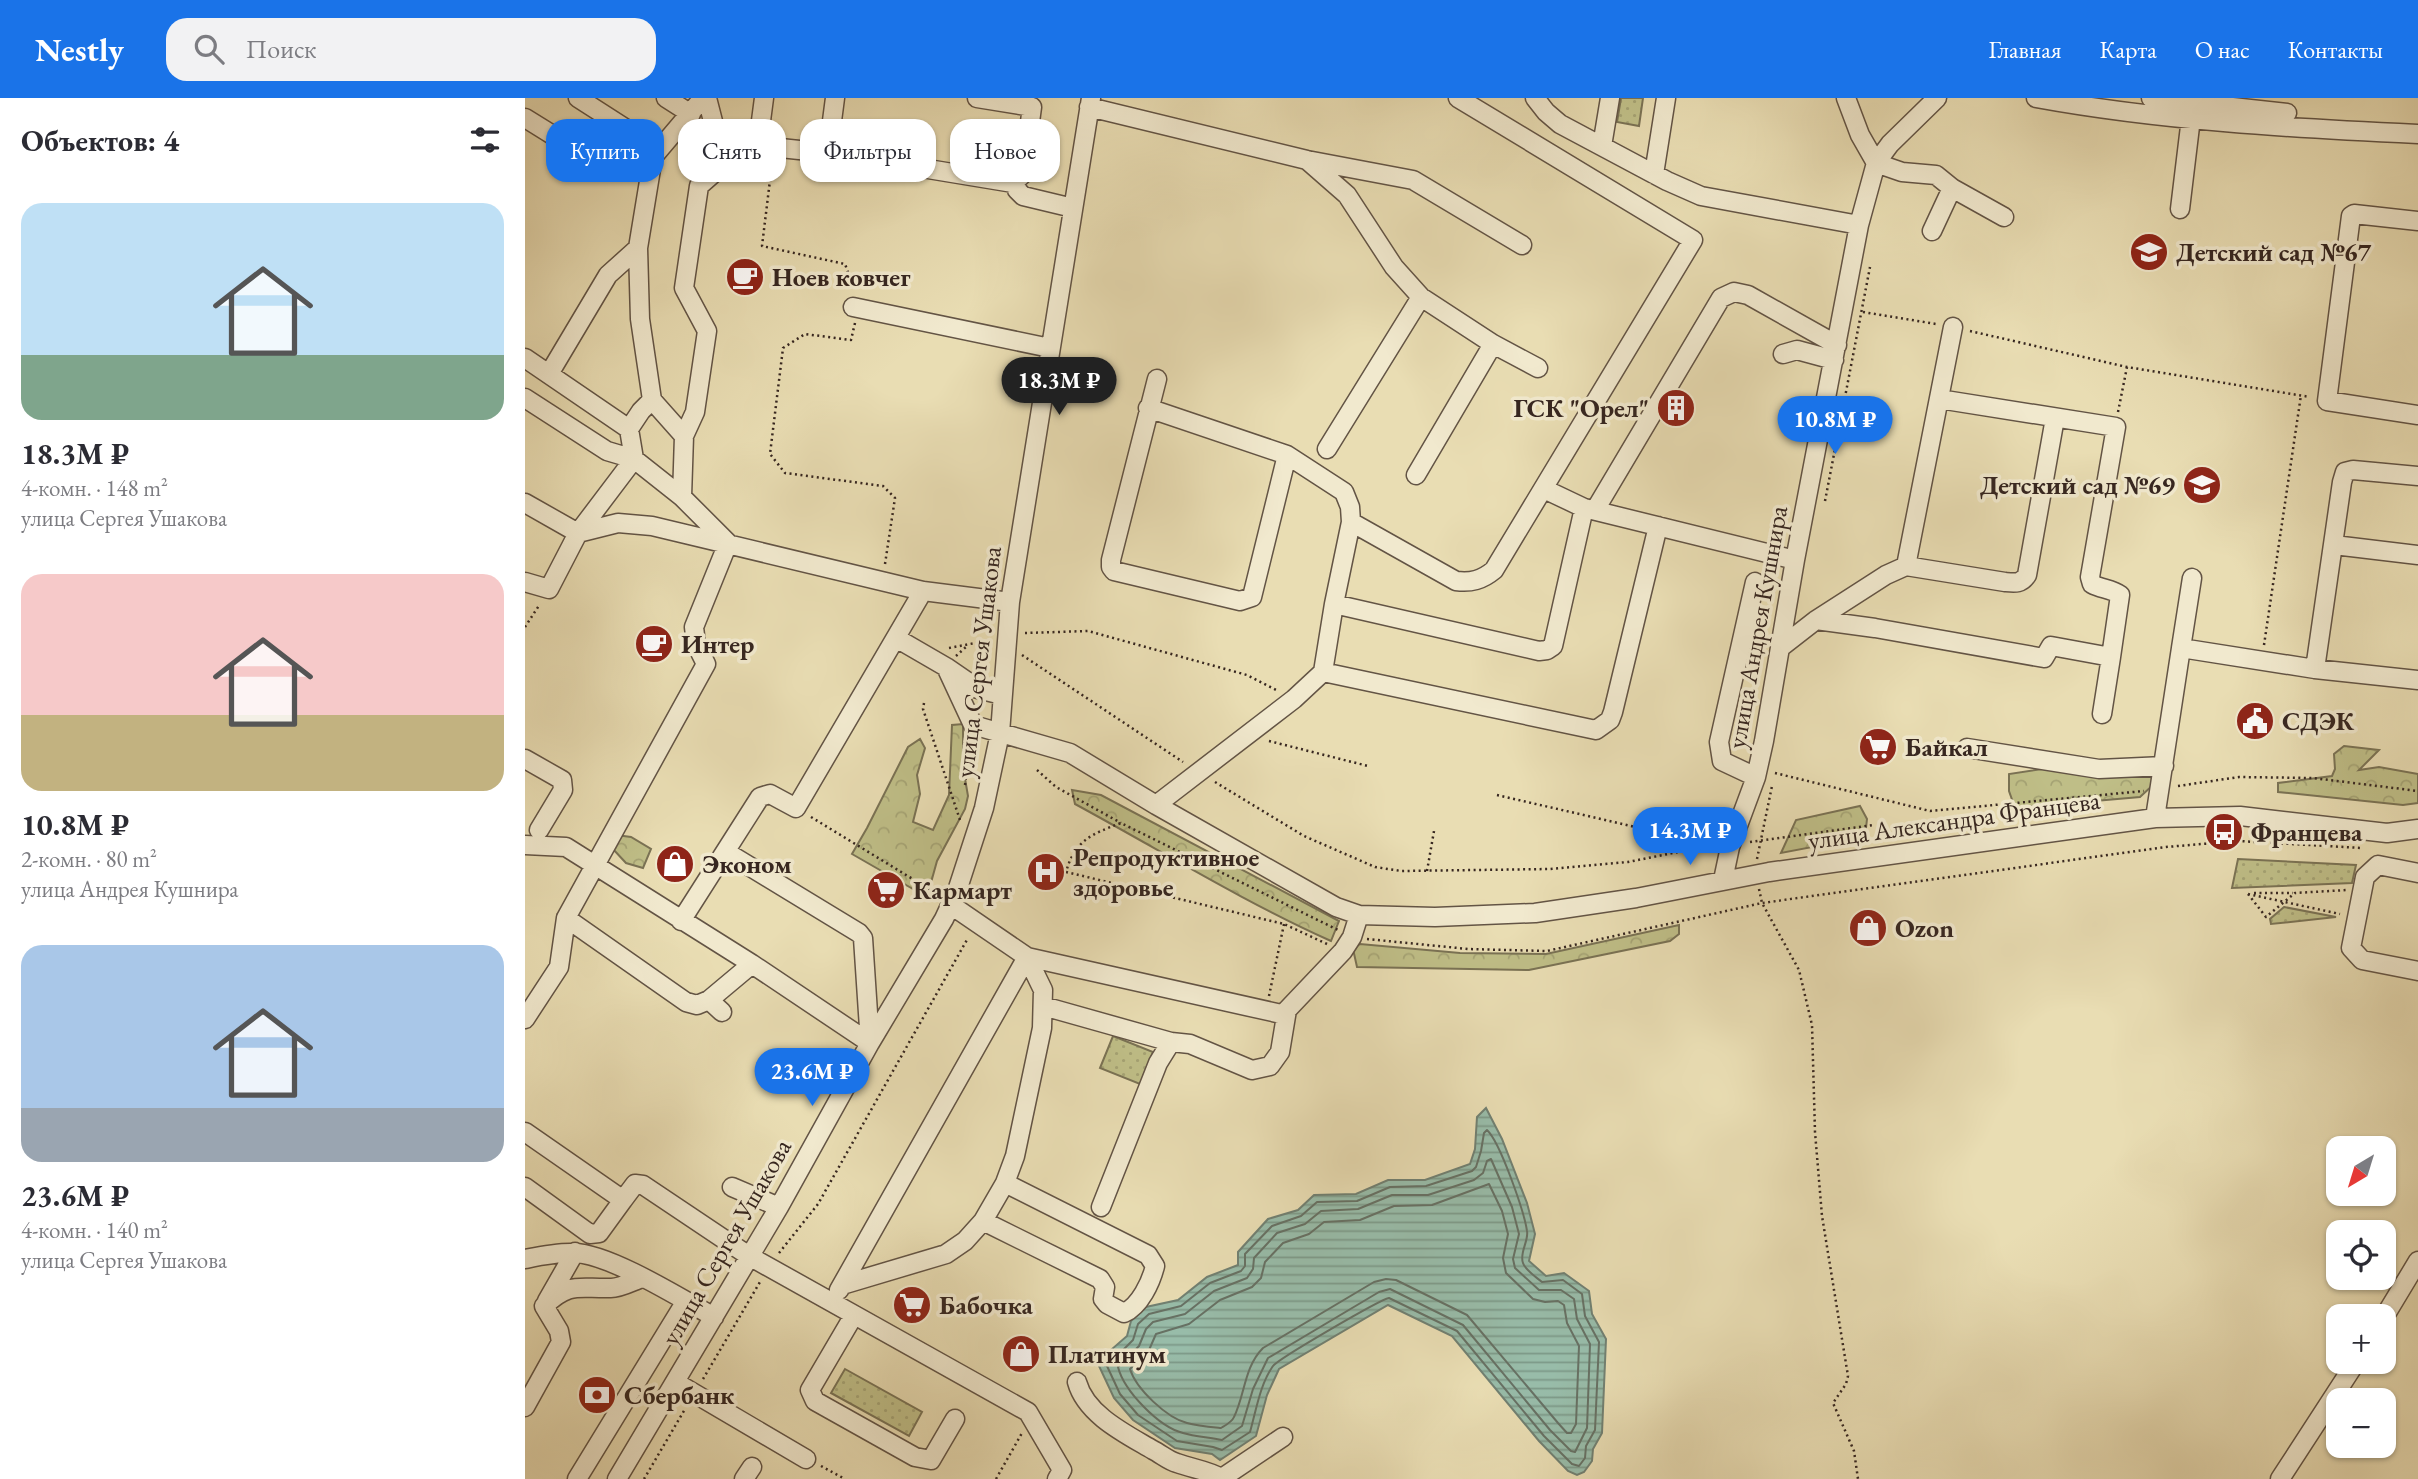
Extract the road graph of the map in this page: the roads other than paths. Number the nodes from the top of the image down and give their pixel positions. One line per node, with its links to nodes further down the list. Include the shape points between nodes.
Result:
1 (578, 98): 20 (street)
2 (666, 98): 17 (street)
3 (705, 98): 17 (street); 60 (street, via 724,164 699,186 684,288 707,331 695,412)
4 (764, 98): 27 (street, via 759,136 771,147)
5 (835, 98): 21 (street)
6 (977, 98): 22 (street, via 1032,107)
7 (1458, 98): 66 (street, via 1693,240)
8 (1535, 98): 26 (street, via 1560,124)
9 (1610, 98): 26 (street)
10 (1667, 98): 30 (street)
11 (1846, 98): 29 (street)
12 (1937, 98): 29 (street)
13 (2036, 98): 19 (street)
14 (2151, 98): 16 (street)
15 (1090, 103): 28 (street); 34 (street, улица Сергея Ушакова)
16 (2287, 112): 19 (street); 24 (street)
17 (691, 114): 25 (street)
18 (525, 118): 23 (street)
19 (2191, 118): 35 (street)
20 (611, 119)
21 (832, 119)
22 (1030, 119)
23 (546, 131)
24 (2418, 134)
25 (664, 145)
26 (1602, 146): 30 (street)
27 (800, 150)
28 (1307, 160): 40 (street, via 1413,180); 42 (street, via 1347,195 1394,267)
29 (1876, 163): 33 (street, via 1902,172 1936,175); 38 (street, улица Андрея Кушнира)
30 (1654, 174): 38 (street, via 1711,198)
31 (649, 182): 41 (street)
32 (1016, 182): 34 (street, via 1023,196)
33 (1952, 188): 36 (street); 39 (street)
34 (1073, 208): 46 (street, улица Сергея Ушакова)
35 (2180, 209)
36 (2004, 217)
37 (2418, 221): 57 (street, via 2351,216 2327,401)
38 (1859, 225): 47 (street, улица Андрея Кушнира)
39 (1932, 231)
40 (1522, 245)
41 (638, 248): 51 (street, via 608,275); 55 (street, via 640,320)
42 (1421, 297): 45 (street); 61 (street)
43 (855, 307): 46 (street)
44 (1953, 327): 54 (street)
45 (1493, 344): 50 (street); 64 (street)
46 (1050, 348): 82 (street, улица Сергея Ушакова)
47 (1835, 353): 48 (street, via 1797,350); 69 (street, via 1748,295 1734,292 1721,298); 76 (street, улица Андрея Кушнира)
48 (1783, 354)
49 (525, 358): 51 (street)
50 (1538, 368)
51 (549, 374): 59 (street)
52 (1157, 379): 56 (street)
53 (525, 398): 63 (street, via 607,451)
54 (1940, 399): 58 (street); 77 (street)
55 (652, 400): 59 (street); 60 (street)
56 (1148, 408): 62 (street); 62 (street, via 1111,560 1111,567 1119,572 1240,601 1252,597)
57 (2418, 415)
58 (2055, 418): 77 (street, via 2023,581); 88 (street, via 2116,427 2090,576 2092,584 2120,595)
59 (629, 429): 63 (street)
60 (684, 436): 67 (street)
61 (1327, 449)
62 (1286, 455): 70 (street, via 1344,492)
63 (634, 458): 67 (street); 72 (street)
64 (1416, 475)
65 (2418, 476): 74 (street, via 2345,472)
66 (1544, 489): 69 (street); 70 (street, via 1494,570 1467,582 1456,581)
67 (683, 497): 73 (street)
68 (525, 503): 72 (street)
69 (1590, 509): 71 (street); 83 (street, via 1553,646 1546,650)
70 (1351, 522): 83 (street)
71 (1658, 526): 76 (street); 91 (street, via 1613,712 1610,720 1595,730)
72 (578, 533): 73 (street, via 618,523); 79 (street, via 549,589)
73 (728, 542): 81 (street); 107 (street, via 694,627 706,664)
74 (2334, 545): 75 (street); 90 (street)
75 (2418, 555)
76 (1795, 560): 86 (street, улица Андрея Кушнира)
77 (1906, 566): 84 (street)
78 (2192, 578): 87 (street)
79 (525, 582)
80 (1755, 582): 99 (street, via 1719,742 1722,761)
81 (923, 591): 82 (street); 85 (street)
82 (1010, 602): 93 (street, улица Сергея Ушакова)
83 (1334, 604): 91 (street)
84 (1816, 620): 86 (street); 88 (street, via 2045,659 2052,646)
85 (896, 638): 89 (street); 106 (street, via 796,808 764,794)
86 (1780, 648): 99 (street, улица Андрея Кушнира)
87 (2181, 648): 90 (street); 98 (street)
88 (2111, 657): 94 (street)
89 (946, 667): 93 (street, via 978,689); 95 (street, улица Александра Францева, via 973,725)
90 (2315, 669): 92 (street)
91 (1323, 672): 100 (street)
92 (2418, 680)
93 (1002, 695): 95 (street, улица Сергея Ушакова)
94 (2102, 714)
95 (1000, 733): 100 (street, улица Александра Францева, via 1070,753); 110 (street, улица Сергея Ушакова, via 984,808)
96 (1967, 748): 98 (street, via 2098,769)
97 (525, 759): 102 (street, via 562,780 563,790)
98 (2164, 766): 101 (street)
99 (1756, 778): 109 (street, улица Андрея Кушнира, via 1721,846)
100 (1156, 805): 111 (street, улица Александра Францева, via 1336,907)
101 (2155, 818): 103 (street, улица Александра Францева, via 2240,816 2387,832); 109 (street, улица Александра Францева)
102 (532, 826): 105 (street)
103 (2418, 829)
104 (525, 845): 105 (street)
105 (566, 847): 107 (street)
106 (726, 852): 113 (street); 121 (street, via 863,938)
107 (595, 865): 112 (street); 113 (street)
108 (2418, 873): 116 (street, via 2378,864 2365,877 2351,948 2362,960)
109 (1723, 880): 111 (street, улица Александра Францева, via 1535,913)
110 (951, 905): 114 (street); 121 (street, улица Сергея Ушакова)
111 (1359, 915): 118 (street, via 1343,951)
112 (566, 918): 115 (street, via 686,1002 705,1007); 119 (street, via 559,967)
113 (681, 921): 115 (street)
114 (1027, 957): 117 (street, via 1043,990); 118 (street); 135 (street)
115 (752, 964): 121 (street)
116 (2418, 971)
117 (1043, 1006): 120 (street); 123 (street, via 1015,1156)
118 (1286, 1015): 120 (street, via 1280,1052 1270,1066 1252,1070 1190,1044)
119 (525, 1019)
120 (1171, 1042): 127 (street, via 1158,1063)
121 (870, 1043): 128 (street, улица Сергея Ушакова)
122 (525, 1132): 126 (street)
123 (1005, 1182): 129 (street); 129 (street, via 1148,1255 1155,1266 1152,1278 1133,1309 1124,1313 1103,1299 1105,1287 1100,1279)
124 (732, 1187): 128 (street)
125 (525, 1188): 126 (street, via 590,1234 599,1233)
126 (622, 1199): 131 (street, via 635,1184 643,1185)
127 (1101, 1207)
128 (779, 1208): 131 (street, улица Сергея Ушакова)
129 (983, 1221): 135 (street, via 946,1254)
130 (575, 1252): 132 (street); 134 (street); 139 (street)
131 (750, 1256): 137 (street); 141 (street, улица Сергея Ушакова)
132 (525, 1259)
133 (2418, 1261): 138 (street)
134 (642, 1278): 136 (street); 139 (street, via 614,1288 578,1286)
135 (842, 1285): 137 (street)
136 (686, 1301): 141 (street); 151 (street)
137 (832, 1303): 140 (street)
138 (2392, 1304)
139 (544, 1306): 145 (street, via 561,1342)
140 (854, 1315): 146 (street, via 810,1390 815,1401 915,1457 931,1460); 149 (street, via 1028,1412)
141 (714, 1317): 143 (street, улица Сергея Ушакова)
142 (2348, 1374): 153 (street)
143 (675, 1382): 148 (street); 152 (street, улица Сергея Ушакова)
144 (1077, 1382): 150 (street, via 1097,1413 1122,1432 1176,1463)
145 (525, 1407)
146 (955, 1419)
147 (1283, 1437): 150 (street)
148 (806, 1460)
149 (1060, 1474)
150 (1223, 1478)
151 (577, 1479)
152 (617, 1479)
153 (2280, 1479)

